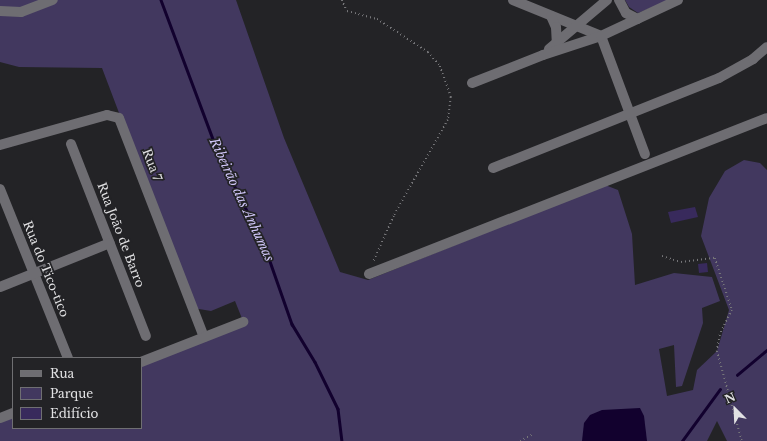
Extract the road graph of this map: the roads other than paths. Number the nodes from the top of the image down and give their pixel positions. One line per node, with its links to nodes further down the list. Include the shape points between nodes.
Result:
1 (53, 0): 6 (street, via 21,12)
2 (513, 0): 7 (street)
3 (607, 0): 9 (street)
4 (619, 0): 8 (street, via 626,13)
5 (678, 0): 8 (street)
6 (0, 10)
7 (551, 16): 9 (street); 11 (street, via 556,27)
8 (638, 19): 10 (street)
9 (578, 27): 10 (street); 11 (street)
10 (601, 36): 13 (street); 15 (street)
11 (557, 44): 13 (street)
12 (767, 47): 15 (street, via 719,78)
13 (543, 54): 14 (street)
14 (472, 83)
15 (630, 112): 19 (street); 20 (street)
16 (767, 118): 24 (street)
17 (71, 144): 22 (street, Rua João de Barro)
18 (0, 145): 28 (street, Rua 7, via 107,115 119,118)
19 (645, 154)
20 (493, 168)
21 (0, 189): 23 (street, Rua do Tico-tico)
22 (110, 244): 23 (street); 27 (street, Rua João de Barro)
23 (34, 273): 25 (street); 29 (street, Rua do Tico-tico)
24 (369, 274)
25 (0, 287)
26 (243, 322): 28 (street)
27 (146, 336)
28 (204, 337): 30 (street)
29 (68, 357)
30 (142, 362)
31 (12, 413): 32 (street)
32 (0, 418)

